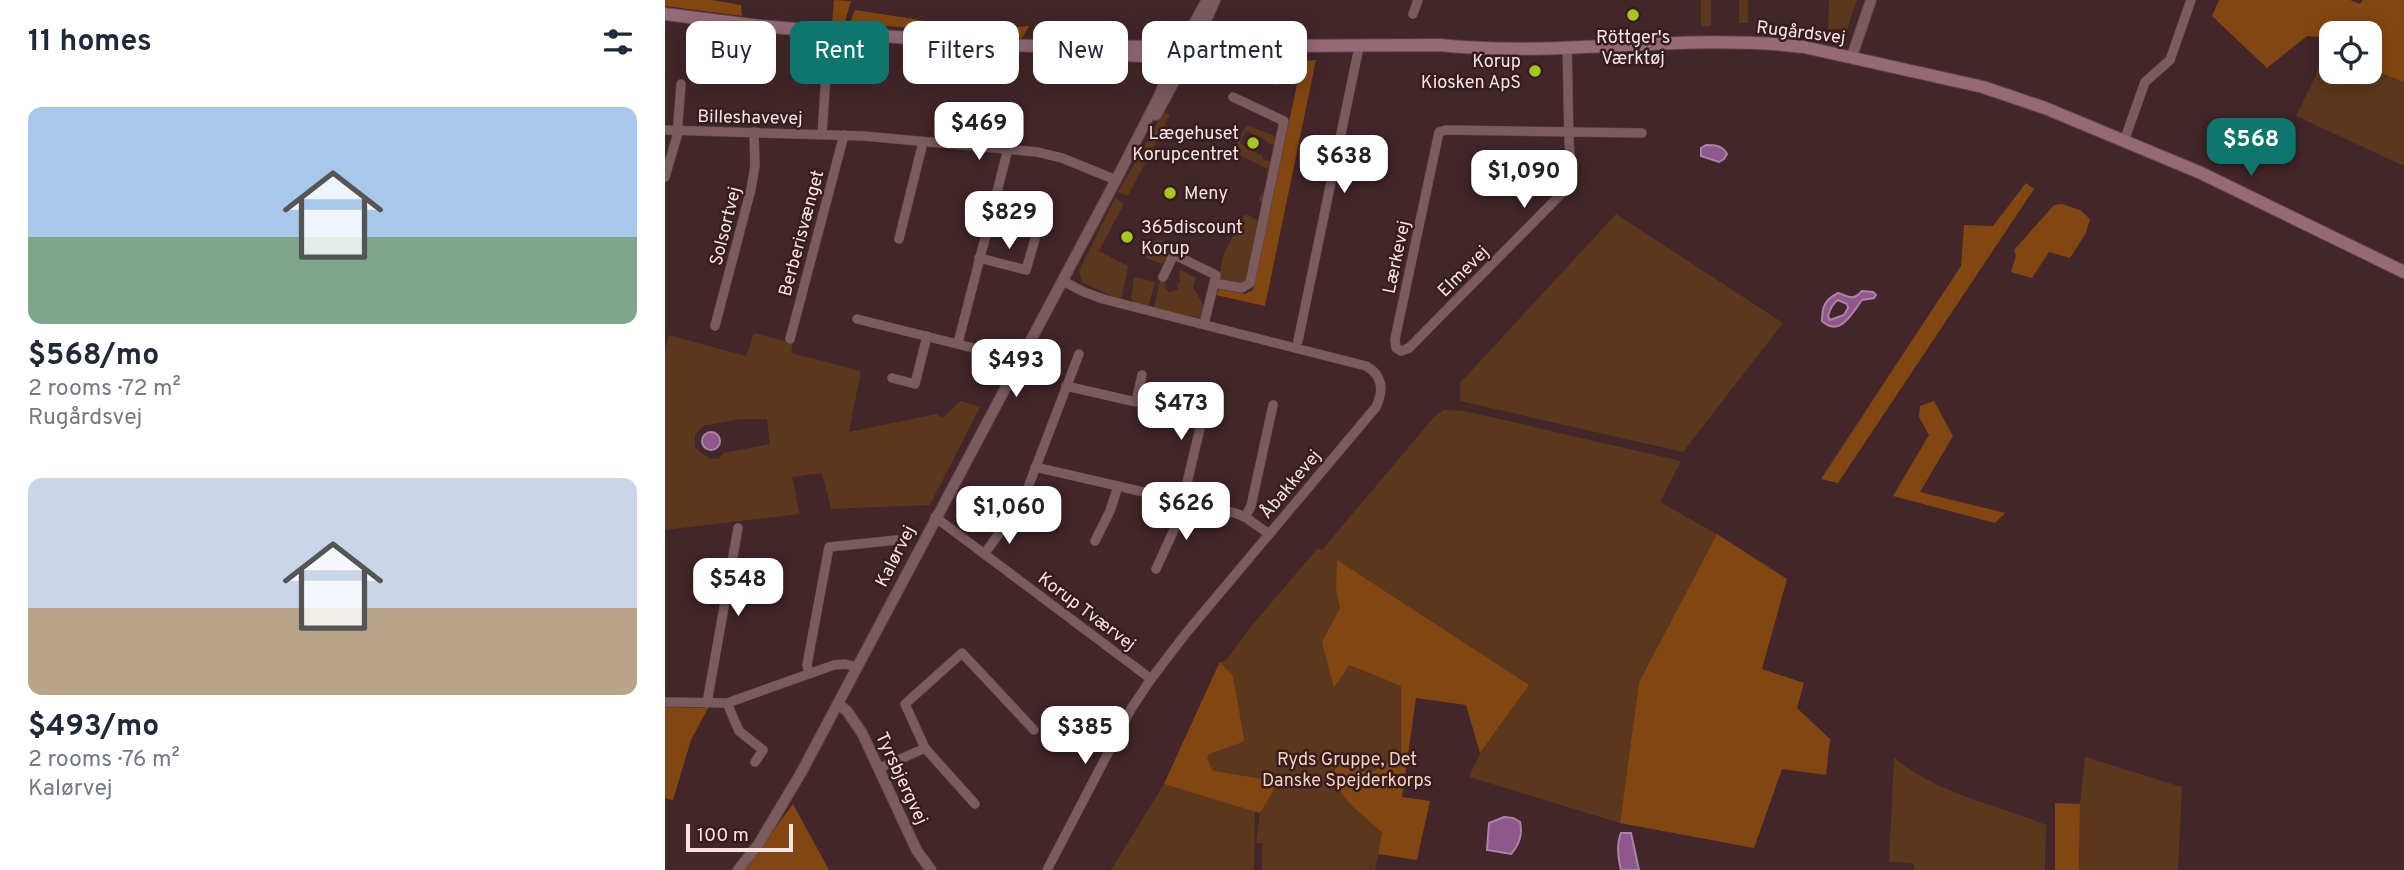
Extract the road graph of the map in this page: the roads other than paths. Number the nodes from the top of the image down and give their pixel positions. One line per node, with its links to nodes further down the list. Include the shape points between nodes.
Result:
1 (1207, 0): 8 (street, Kalørvej)
2 (1215, 0): 9 (street, Kalørvej)
3 (1418, 0): 7 (street)
4 (1871, 0): 15 (street)
5 (2191, 0): 27 (street, via 2170,60 2145,82)
6 (665, 14): 10 (main road, Rugårdsvej, via 828,32)
7 (1413, 14)
8 (1198, 21)
9 (1206, 21)
10 (1033, 46)
11 (1567, 47): 13 (main road, Rugårdsvej); 15 (main road, Rugårdsvej, via 1780,44); 23 (street, Elmevej)
12 (1307, 48): 13 (main road, Rugårdsvej)
13 (1359, 49): 14 (main road, Rugårdsvej); 42 (street)
14 (1307, 50)
15 (1852, 56): 27 (main road, Rugårdsvej, via 2009,95)
16 (681, 84): 21 (street, Billeshavevej)
17 (825, 84): 25 (street, Billeshavevej)
18 (1166, 84): 31 (street, Kalørvej)
19 (1233, 97): 38 (street, via 1284,121 1250,283 1242,288)
20 (665, 130): 21 (street, Billeshavevej)
21 (678, 132): 22 (street, Billeshavevej); 30 (street)
22 (754, 132): 25 (street, Billeshavevej); 41 (street, Solsortvej, via 751,189)
23 (1569, 132): 24 (street); 46 (street, Elmevej, via 1570,179 1565,191 1409,348); 46 (street, Lærkevej, via 1439,132 1395,339)
24 (1642, 133)
25 (822, 134): 26 (street, Billeshavevej)
26 (843, 135): 28 (street, Billeshavevej); 44 (street, Berberisvænget)
27 (2124, 141): 35 (main road, Rugårdsvej, via 2253,197)
28 (923, 142): 29 (street, Billeshavevej); 32 (street)
29 (1008, 149): 31 (street, Billeshavevej, via 1062,158); 34 (street)
30 (665, 177)
31 (1116, 180): 37 (street, Kalørvej)
32 (899, 239)
33 (1035, 239): 34 (street, via 1026,270)
34 (979, 258): 45 (street)
35 (2404, 272)
36 (1163, 277): 38 (street, via 1177,256 1216,275)
37 (1063, 281): 40 (street, Åbakkevej, via 1090,294); 57 (street, Kalørvej)
38 (1214, 283): 40 (street)
39 (857, 319): 43 (street)
40 (1204, 324): 60 (street, Åbakkevej, via 1366,366 1380,382 1376,407)
41 (715, 326)
42 (1296, 334)
43 (927, 336): 45 (street); 50 (street, via 915,384)
44 (790, 339)
45 (958, 344): 48 (street)
46 (1398, 350)
47 (1079, 354): 51 (street)
48 (1009, 357)
49 (1142, 375): 51 (street, via 1136,402)
50 (892, 378)
51 (1066, 386): 54 (street)
52 (1209, 390): 56 (street)
53 (1273, 405): 58 (street)
54 (1035, 467): 55 (street); 63 (street, via 1018,508)
55 (1118, 486): 56 (street); 62 (street)
56 (1183, 501): 58 (street); 64 (street)
57 (935, 517): 63 (street, Korup Tværvej); 65 (street, Kalørvej)
58 (1245, 517): 60 (street)
59 (739, 528): 69 (street)
60 (1269, 534): 67 (street, Åbakkevej)
61 (897, 540): 66 (street, via 829,547)
62 (1095, 541)
63 (985, 553): 67 (street, Korup Tværvej)
64 (1157, 569)
65 (857, 667): 66 (street, via 834,665); 71 (street, Kalørvej)
66 (809, 673): 70 (street)
67 (1151, 679): 79 (street, Åbakkevej)
68 (665, 702): 69 (street)
69 (707, 703): 70 (street)
70 (727, 703): 74 (street, via 739,731 762,750)
71 (838, 704): 75 (street, Tyrsbjergvej, via 855,720); 77 (street, Kalørvej, via 769,828)
72 (1034, 730): 73 (street, via 962,653 905,704)
73 (925, 748): 75 (street); 76 (street)
74 (755, 762)
75 (880, 768): 78 (street, Tyrsbjergvej, via 917,851)
76 (975, 804)
77 (738, 870)
78 (931, 870)
79 (1048, 870)

